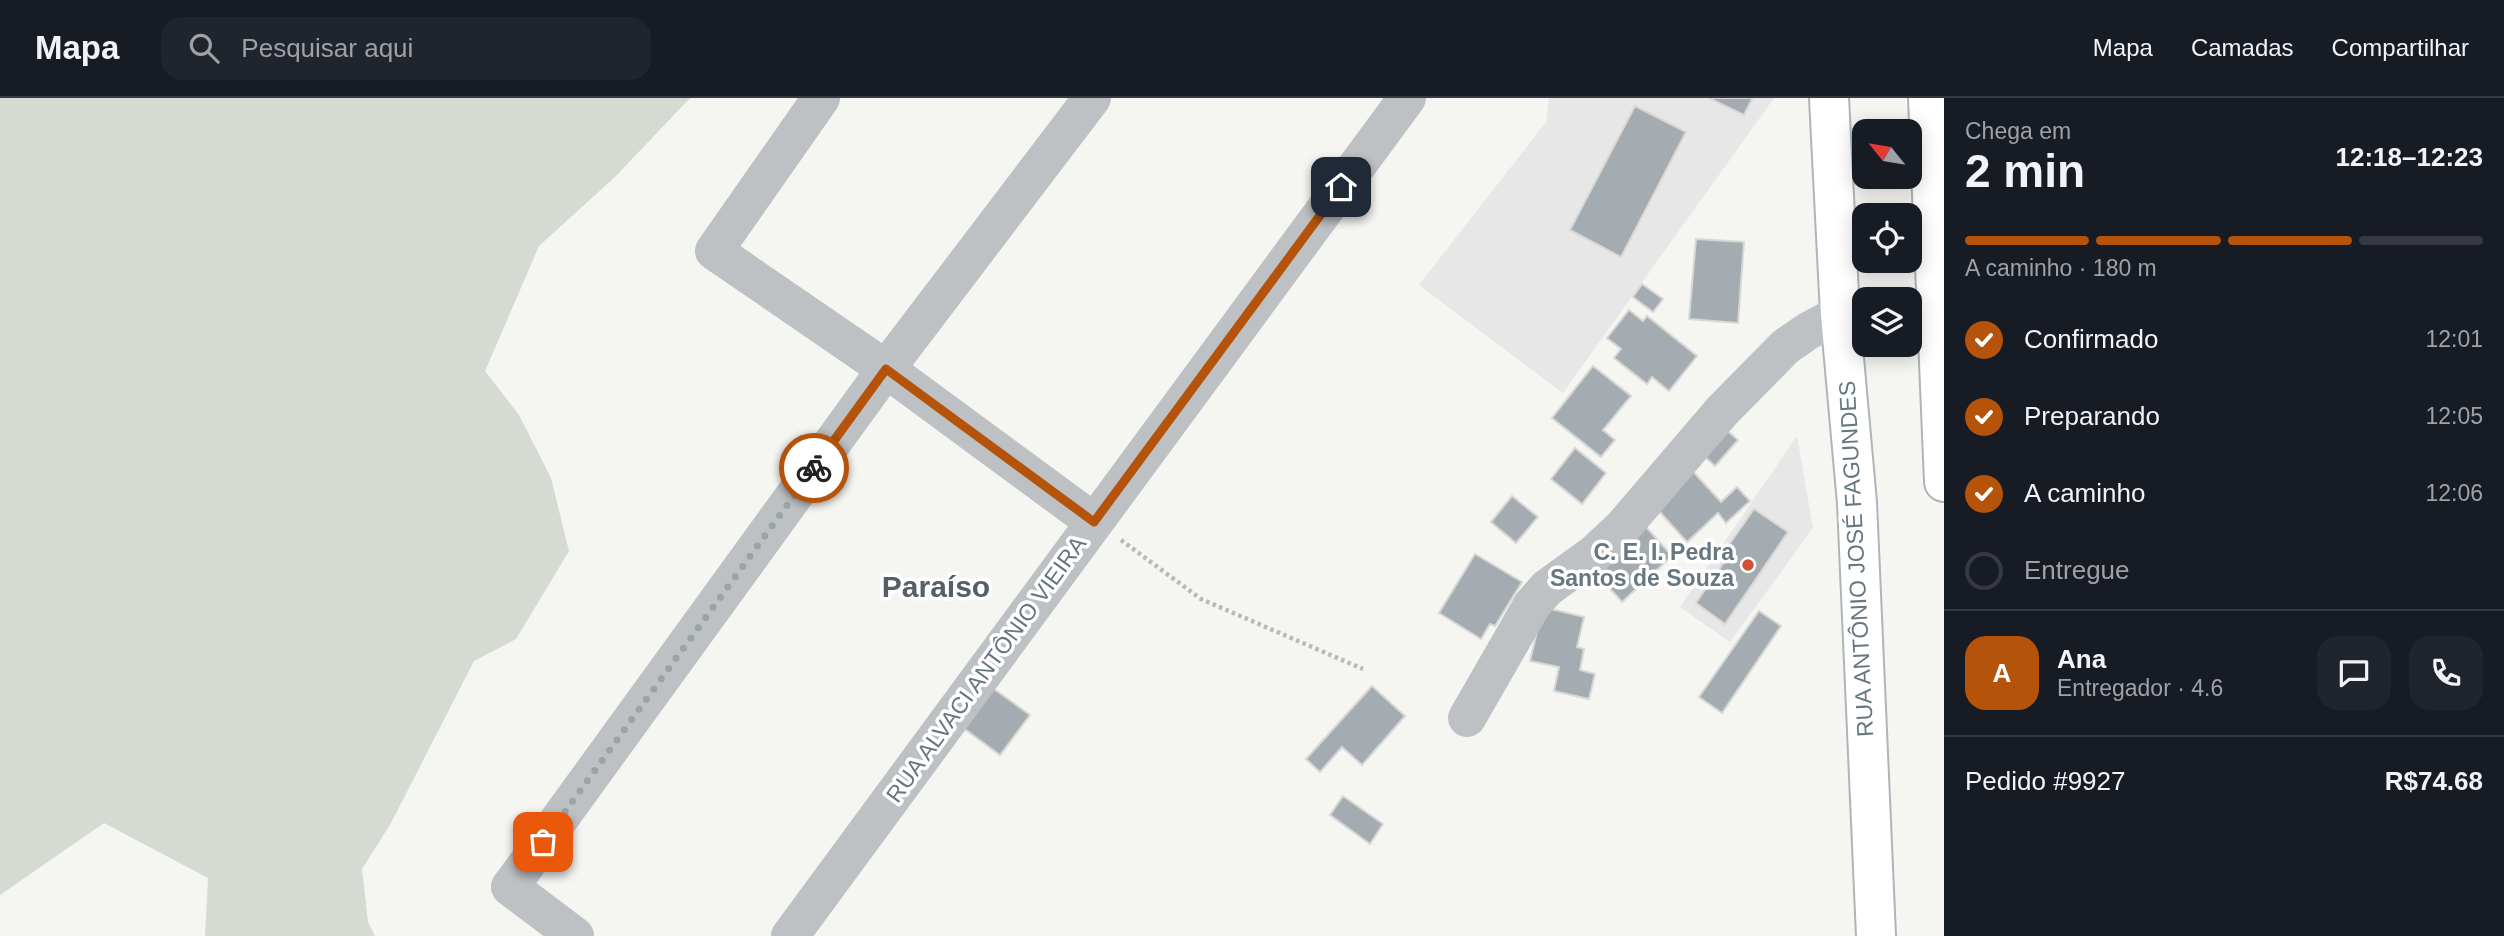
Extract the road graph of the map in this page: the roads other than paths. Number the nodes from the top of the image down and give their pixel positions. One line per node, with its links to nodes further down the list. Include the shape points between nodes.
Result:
1 (821, 98): 7 (street, via 714,251)
2 (1091, 98): 7 (street)
3 (1407, 98): 9 (street, RUA ALVACI ANTÔNIO VIEIRA)
4 (1829, 98): 6 (main road, RUA ANTÔNIO JOSÉ FAGUNDES)
5 (1928, 98): 8 (main road)
6 (1840, 314): 10 (street, via 1785,347 1722,411 1622,528 1532,605); 13 (main road, RUA ANTÔNIO JOSÉ FAGUNDES, via 1857,503)
7 (886, 369): 9 (street); 11 (street, via 510,887)
8 (1944, 482)
9 (1094, 522): 12 (street, RUA ALVACI ANTÔNIO VIEIRA)
10 (1467, 718)
11 (575, 936)
12 (790, 936)
13 (1876, 936)

